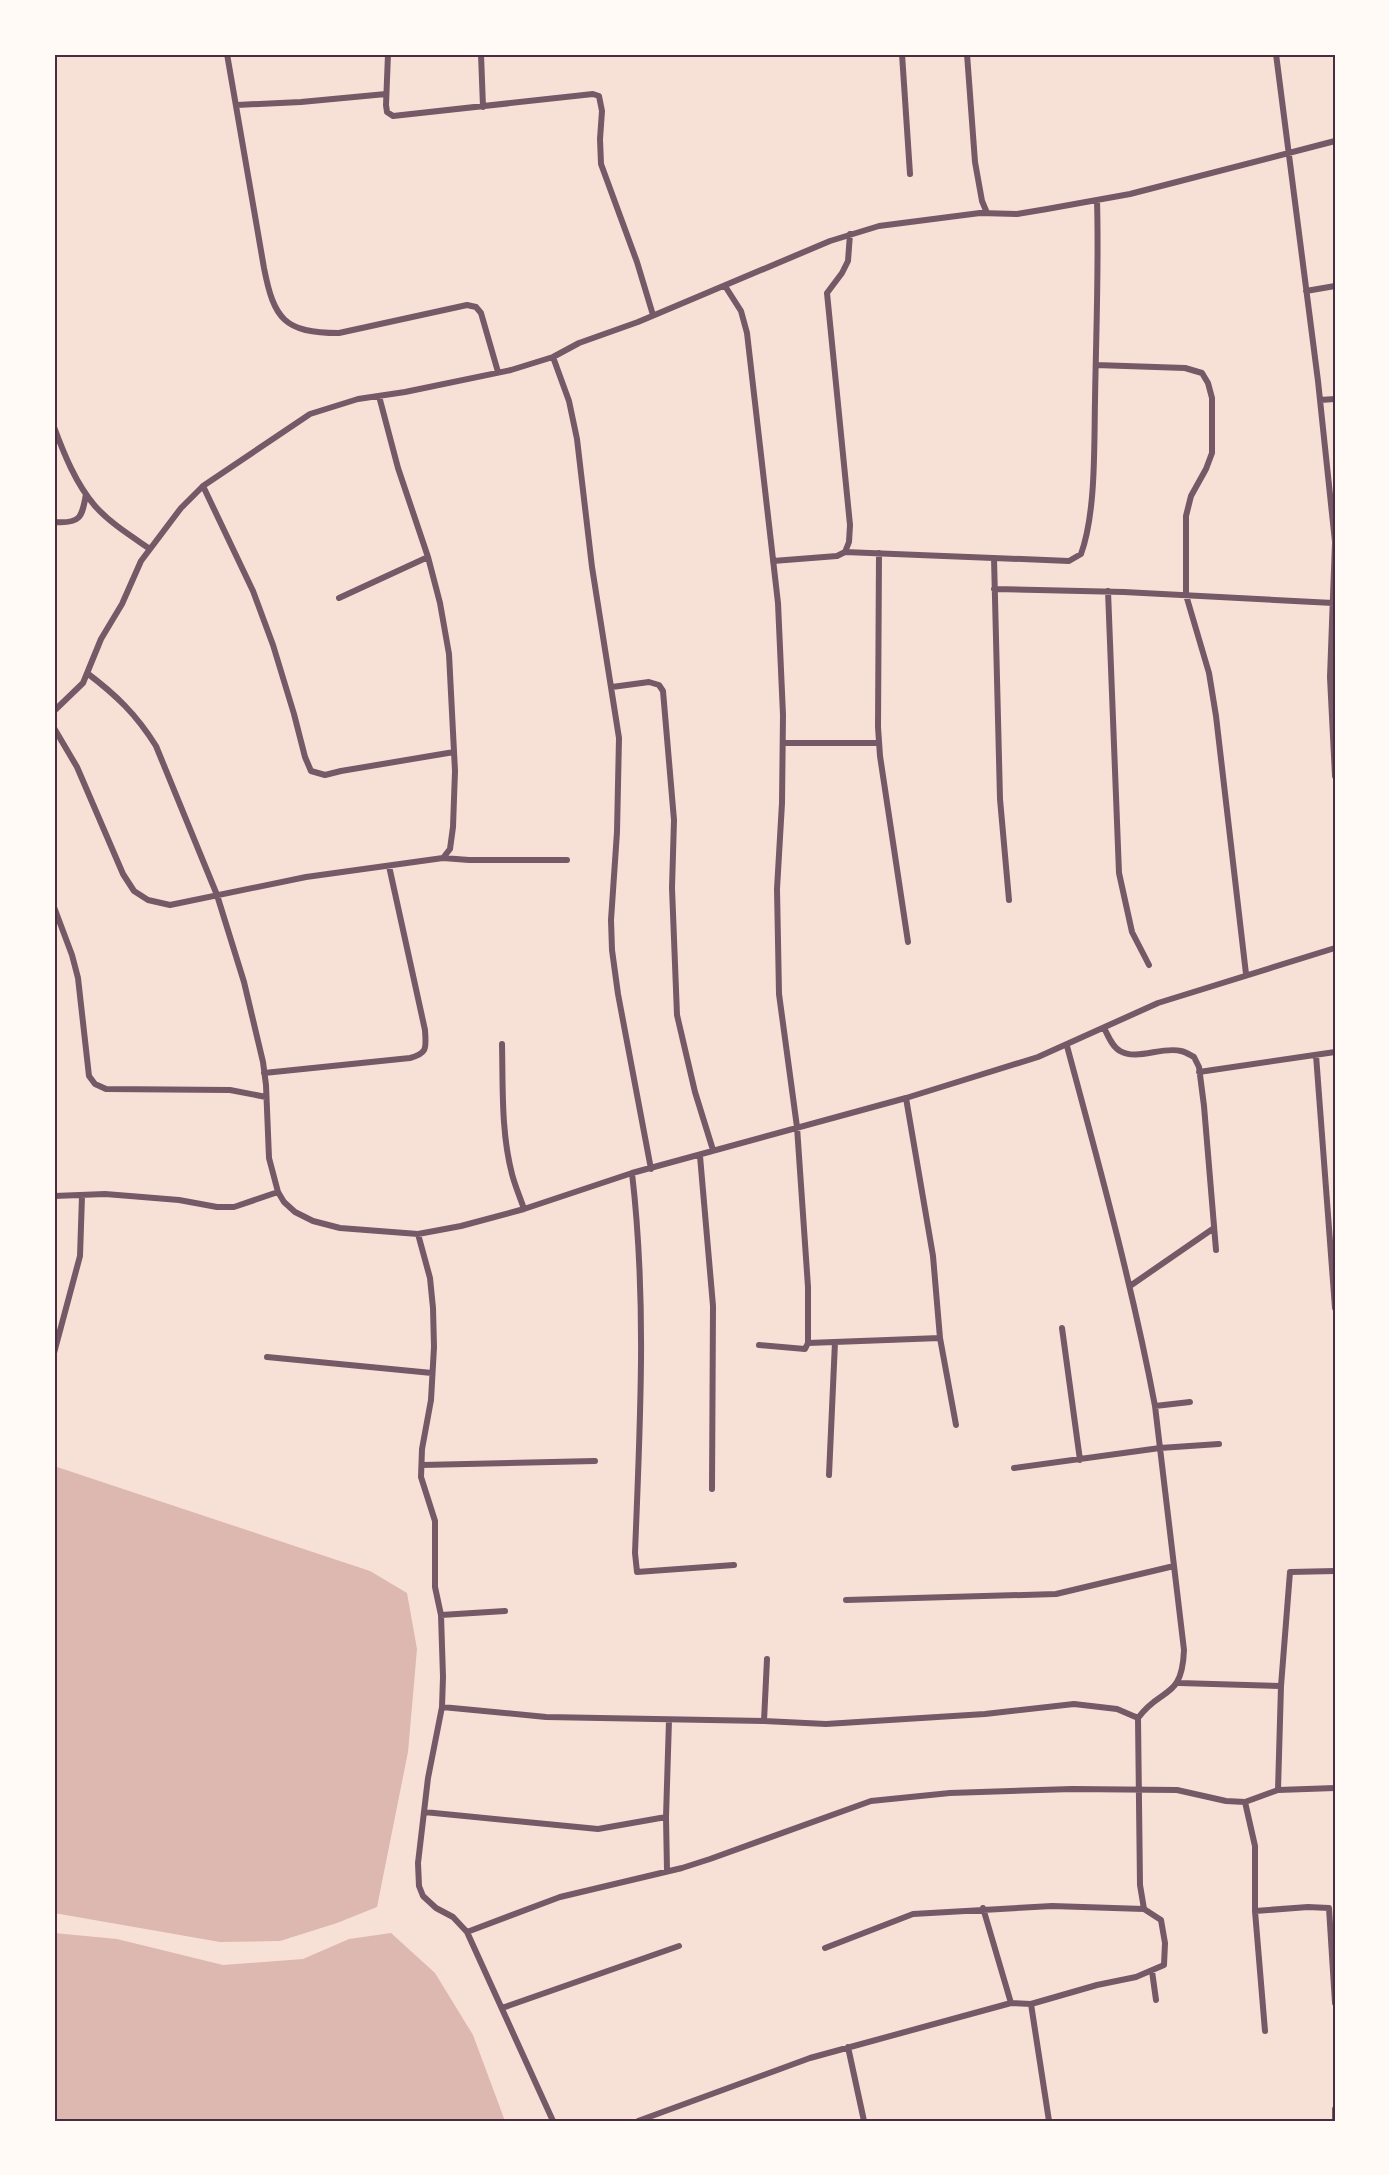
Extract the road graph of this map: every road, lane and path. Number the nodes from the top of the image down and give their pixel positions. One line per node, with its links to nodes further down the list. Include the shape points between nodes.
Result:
1 (227, 54): 8 (street)
2 (388, 54): 7 (street)
3 (481, 54): 9 (street)
4 (902, 54): 12 (street)
5 (967, 54): 14 (street, via 975,162)
6 (1276, 54): 11 (street)
7 (386, 94): 8 (street); 9 (street, via 387,112 393,116)
8 (237, 105): 22 (street, via 270,296 284,320 297,328 339,333 466,305 476,307)
9 (483, 107): 19 (street, via 599,96 601,164)
10 (1335, 141): 11 (street)
11 (1288, 152): 13 (street); 18 (street)
12 (910, 174)
13 (1097, 200): 14 (street, via 1017,214); 21 (street)
14 (987, 213): 15 (street, via 879,226)
15 (850, 234): 16 (street); 31 (street, via 848,261 827,293 850,525)
16 (725, 286): 19 (street); 35 (street, via 741,311 747,333)
17 (1335, 286): 18 (street)
18 (1306, 291): 25 (street)
19 (652, 315): 20 (street)
20 (553, 357): 22 (street); 42 (street, via 569,401 577,440)
21 (1096, 365): 34 (street, via 1090,521 1081,554 1069,561); 38 (street, via 1185,368 1202,372 1208,383 1212,398 1212,453 1191,496 1186,516)
22 (498, 372): 23 (street)
23 (380, 396): 27 (street, via 310,414); 33 (street, via 398,468)
24 (1335, 399): 25 (street)
25 (1320, 400): 40 (street, via 1335,542)
26 (54, 427): 28 (street)
27 (203, 486): 30 (street, via 174,515); 47 (street, via 253,591 311,771 325,775)
28 (86, 494): 29 (street, via 79,519); 30 (street, via 96,508)
29 (54, 522)
30 (150, 549): 41 (street)
31 (845, 552): 32 (street); 35 (street)
32 (879, 553): 34 (street); 46 (street)
33 (428, 557): 39 (street); 47 (street, via 449,654)
34 (994, 558): 36 (street)
35 (773, 561): 45 (street)
36 (994, 589): 37 (street); 53 (street, via 1000,800)
37 (1108, 591): 38 (street); 57 (street, via 1119,873 1132,932)
38 (1186, 595): 40 (street); 58 (street, via 1209,673)
39 (339, 598)
40 (1333, 603): 48 (street, via 1330,677)
41 (87, 673): 43 (street, via 83,683); 52 (street, via 118,697 156,746)
42 (612, 687): 69 (street, via 649,682 663,691 674,820 672,888 677,1015 694,1092); 71 (street, via 619,738 612,950)
43 (54, 711)
44 (54, 728): 52 (street, via 77,766 110,848 134,891 148,900 170,905)
45 (783, 743): 46 (street); 68 (street, via 777,889 779,994)
46 (879, 743): 55 (street)
47 (454, 752): 49 (street, via 453,827 450,849)
48 (1335, 777)
49 (443, 858): 50 (street); 51 (street)
50 (567, 860)
51 (389, 866): 52 (street); 65 (street, via 426,1047 421,1055 410,1058)
52 (217, 895): 65 (street, via 244,982)
53 (1009, 900)
54 (54, 908): 66 (street, via 78,978 88,1076 95,1084 106,1089 230,1090)
55 (908, 942)
56 (1335, 948): 58 (street)
57 (1149, 965)
58 (1246, 974): 59 (street, via 1158,1004)
59 (1104, 1028): 61 (street); 64 (street, via 1120,1051 1182,1051 1194,1057)
60 (502, 1044): 76 (street, via 507,1151)
61 (1066, 1046): 67 (street); 80 (street)
62 (1335, 1052): 63 (street)
63 (1316, 1055): 64 (street); 81 (street)
64 (1199, 1072): 77 (street)
65 (264, 1073): 66 (street)
66 (266, 1097): 73 (street, via 269,1158)
67 (906, 1098): 68 (street); 83 (street, via 933,1256)
68 (797, 1127): 69 (street); 85 (street)
69 (713, 1150): 70 (street)
70 (700, 1156): 71 (street); 100 (street, via 713,1306)
71 (651, 1169): 72 (street)
72 (632, 1173): 76 (street); 101 (street, via 642,1310 637,1572)
73 (278, 1192): 75 (street, via 234,1207 105,1194); 78 (street, via 295,1212 313,1221 340,1228)
74 (54, 1196): 75 (street)
75 (82, 1196): 87 (street, via 80,1256)
76 (524, 1209): 78 (street)
77 (1214, 1228): 79 (street); 80 (street)
78 (418, 1234): 89 (street, via 430,1278)
79 (1216, 1250)
80 (1130, 1286): 91 (street)
81 (1335, 1308)
82 (1062, 1329): 95 (street)
83 (940, 1338): 84 (street); 92 (street)
84 (835, 1342): 85 (street); 99 (street)
85 (808, 1343): 86 (street, via 805,1349)
86 (759, 1345)
87 (54, 1353)
88 (267, 1357): 89 (street)
89 (432, 1373): 97 (street)
90 (1190, 1402): 91 (street)
91 (1155, 1406): 94 (street)
92 (956, 1425)
93 (1219, 1444): 94 (street)
94 (1160, 1448): 95 (street); 102 (street)
95 (1080, 1460): 98 (street)
96 (595, 1461): 97 (street)
97 (422, 1465): 106 (street, via 435,1521 435,1587)
98 (1014, 1468)
99 (830, 1475)
100 (712, 1489)
101 (734, 1565)
102 (1174, 1566): 104 (street, via 1056,1594); 108 (street, via 1184,1650)
103 (1335, 1571): 109 (street, via 1290,1572)
104 (846, 1600)
105 (505, 1611): 106 (street)
106 (441, 1615): 110 (street)
107 (766, 1659): 113 (street)
108 (1179, 1683): 109 (street); 111 (street, via 1145,1708)
109 (1281, 1686): 116 (street)
110 (442, 1707): 112 (street, via 546,1717); 118 (street)
111 (1138, 1718): 113 (street, via 1117,1709 1074,1704 870,1722); 115 (street)
112 (669, 1720): 113 (street); 119 (street)
113 (764, 1721)
114 (1335, 1788): 116 (street)
115 (1138, 1789): 117 (street, via 1177,1790); 120 (street, via 1012,1789 870,1801); 123 (street)
116 (1278, 1790): 117 (street)
117 (1245, 1802): 124 (street, via 1255,1846)
118 (424, 1812): 119 (street, via 598,1829); 125 (street, via 419,1886 423,1896)
119 (666, 1817): 120 (street)
120 (667, 1871): 125 (street, via 561,1897)
121 (1332, 1907): 124 (street); 131 (street)
122 (983, 1908): 123 (street); 127 (street, via 913,1914); 130 (street)
123 (1144, 1909): 128 (street, via 1161,1920 1165,1943 1164,1965)
124 (1255, 1911): 134 (street)
125 (467, 1932): 133 (street)
126 (679, 1946): 133 (street)
127 (825, 1948)
128 (1152, 1971): 129 (street); 132 (street)
129 (1156, 2000)
130 (1011, 2003): 132 (street); 135 (street)
131 (1335, 2003)
132 (1030, 2004): 140 (street)
133 (502, 2008): 137 (street)
134 (1265, 2031)
135 (848, 2047): 138 (street); 139 (street)
136 (1335, 2109): 141 (street)
137 (554, 2121)
138 (638, 2121)
139 (864, 2121)
140 (1049, 2121)
141 (1335, 2121)

